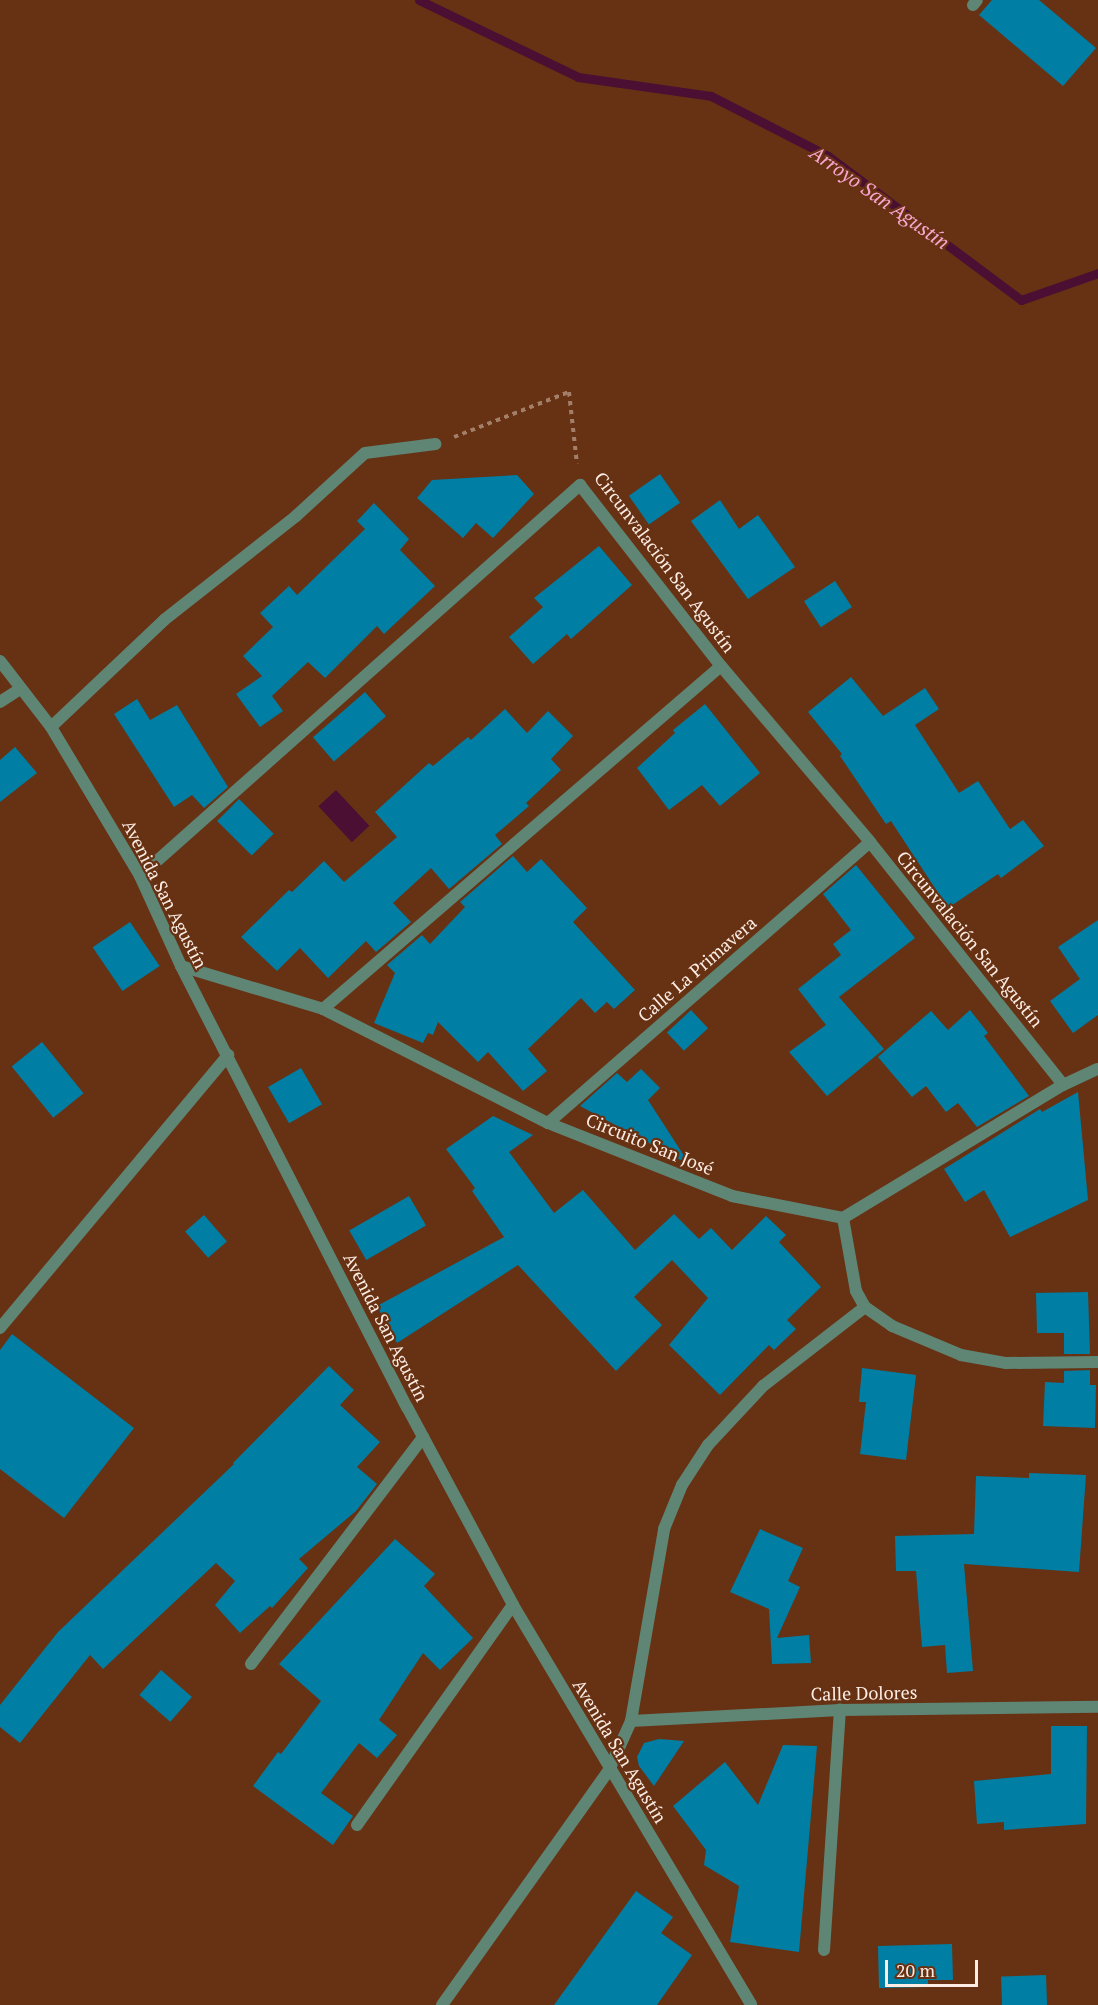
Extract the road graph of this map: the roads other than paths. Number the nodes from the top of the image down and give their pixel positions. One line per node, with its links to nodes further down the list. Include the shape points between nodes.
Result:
1 (435, 444): 6 (street, via 365,453 296,516 164,620)
2 (0, 661): 4 (street, Avenida San Agustín)
3 (721, 666): 7 (street, Circunvalación San Agustín); 8 (street, Circunvalación San Agustín, via 580,485); 10 (street)
4 (20, 689): 5 (street); 6 (street, Avenida San Agustín)
5 (0, 702)
6 (51, 728): 8 (street, Avenida San Agustín)
7 (870, 842): 13 (street, Circunvalación San Agustín); 14 (street, Calle La Primavera)
8 (140, 876): 9 (street, Avenida San Agustín)
9 (181, 966): 10 (street, Circuito San José); 11 (street, Avenida San Agustín)
10 (323, 1009): 14 (street, Circuito San José)
11 (228, 1055): 17 (street); 19 (street, Avenida San Agustín)
12 (1098, 1069): 13 (street)
13 (1063, 1085): 15 (street)
14 (548, 1123): 15 (street, Circuito San José, via 732,1196)
15 (843, 1218): 16 (street, via 856,1291)
16 (865, 1307): 18 (street, via 892,1326 961,1355 1006,1362); 24 (street, via 764,1386 708,1445 682,1485 664,1529)
17 (0, 1328)
18 (1098, 1362)
19 (423, 1437): 20 (street, Avenida San Agustín); 21 (street)
20 (513, 1605): 25 (street, Avenida San Agustín); 26 (street)
21 (251, 1664)
22 (1098, 1707): 23 (street, Calle Dolores)
23 (840, 1710): 24 (street, Calle Dolores); 27 (street)
24 (631, 1721): 25 (street)
25 (609, 1770): 28 (street); 29 (street, Avenida San Agustín)
26 (357, 1825)
27 (824, 1950)
28 (442, 2005)
29 (751, 2005)

